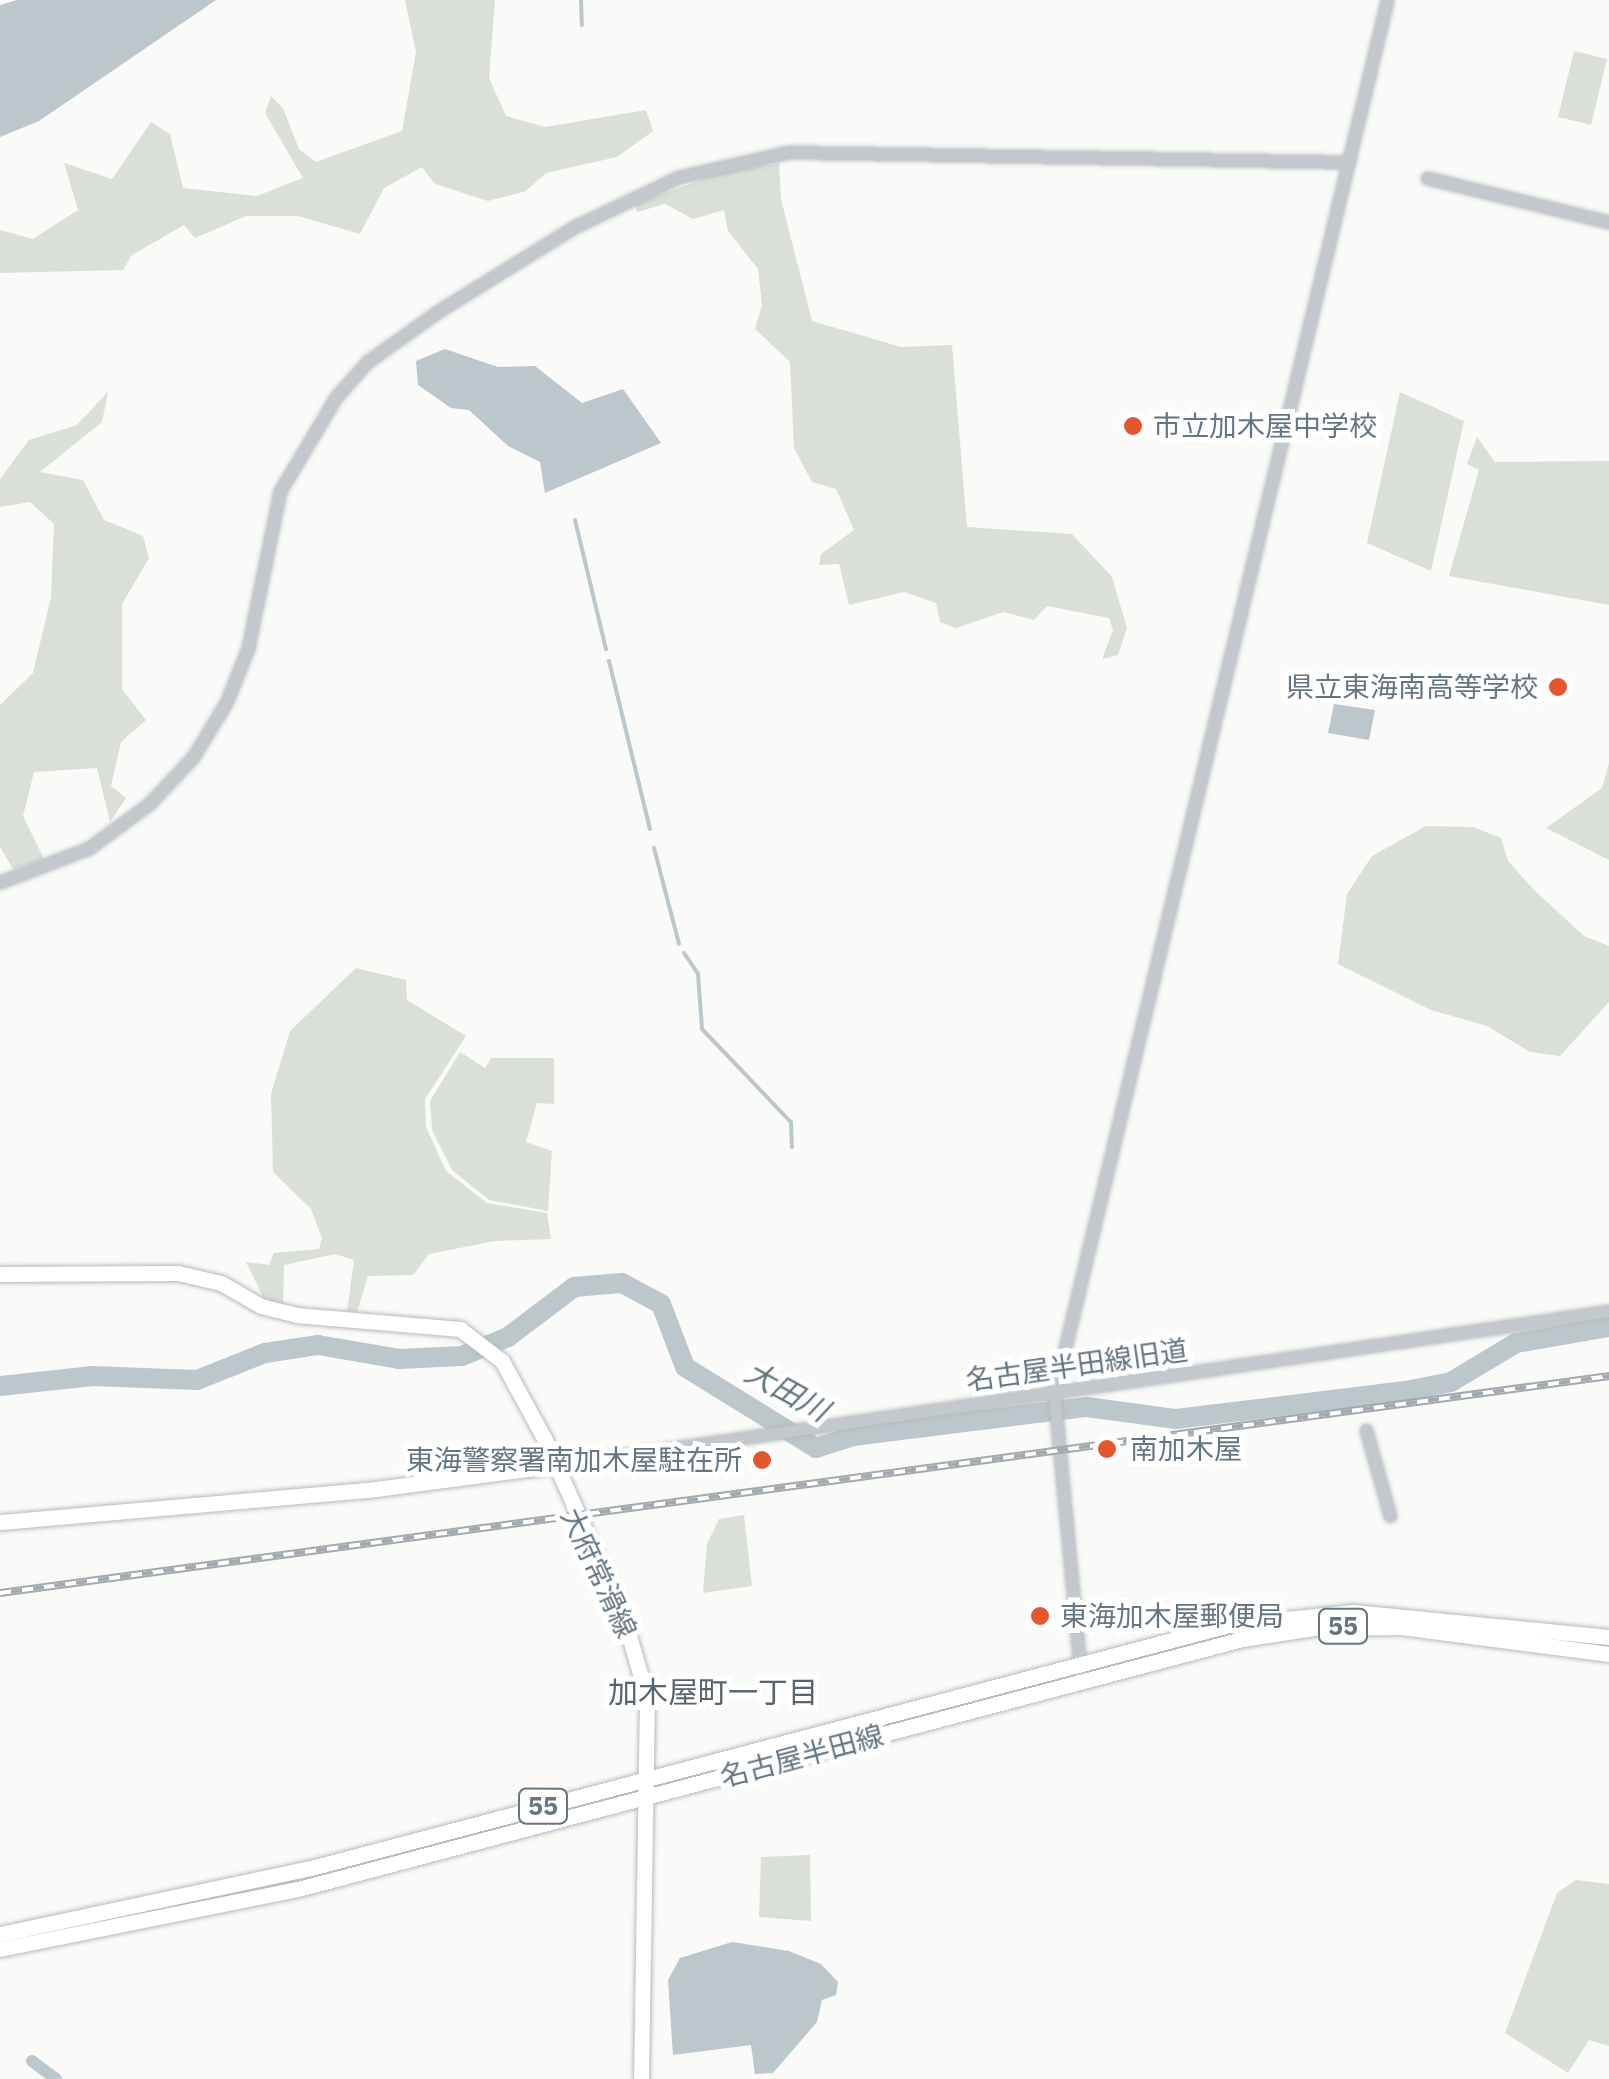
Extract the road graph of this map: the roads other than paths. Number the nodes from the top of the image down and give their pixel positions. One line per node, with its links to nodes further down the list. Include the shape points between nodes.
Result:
1 (1387, 0): 2 (street)
2 (1349, 162): 5 (street, via 789,152 680,178 574,227 367,362 336,397 280,491 248,648 226,704 193,757 149,804 88,848); 8 (street)
3 (1427, 178): 4 (street)
4 (1609, 222)
5 (0, 882)
6 (0, 1274): 10 (main road, 大府常滑線, via 178,1273 222,1283 260,1306 296,1315 440,1324 478,1340 502,1361 544,1438)
7 (1609, 1311): 8 (street, 名古屋半田線旧道)
8 (1054, 1407): 10 (street, 名古屋半田線旧道, via 798,1430); 15 (street)
9 (1366, 1430): 11 (street)
10 (551, 1466): 12 (main road, via 368,1490); 16 (main road, 大府常滑線, via 642,1670 650,1739)
11 (1390, 1516)
12 (0, 1522)
13 (1609, 1637): 15 (main road, 名古屋半田線 / 55, via 1406,1614 1318,1612 1228,1625)
14 (1609, 1654): 15 (main road, 名古屋半田線 / 55, via 1353,1626 1242,1638)
15 (1081, 1670): 16 (main road, 名古屋半田線 / 55); 17 (main road, 名古屋半田線 / 55)
16 (646, 1779): 17 (main road, 大府常滑線); 18 (main road, 名古屋半田線 / 55, via 311,1868)
17 (646, 1798): 19 (main road, 名古屋半田線 / 55, via 298,1889); 20 (main road, 大府常滑線)
18 (0, 1934)
19 (0, 1949)
20 (641, 2079)

